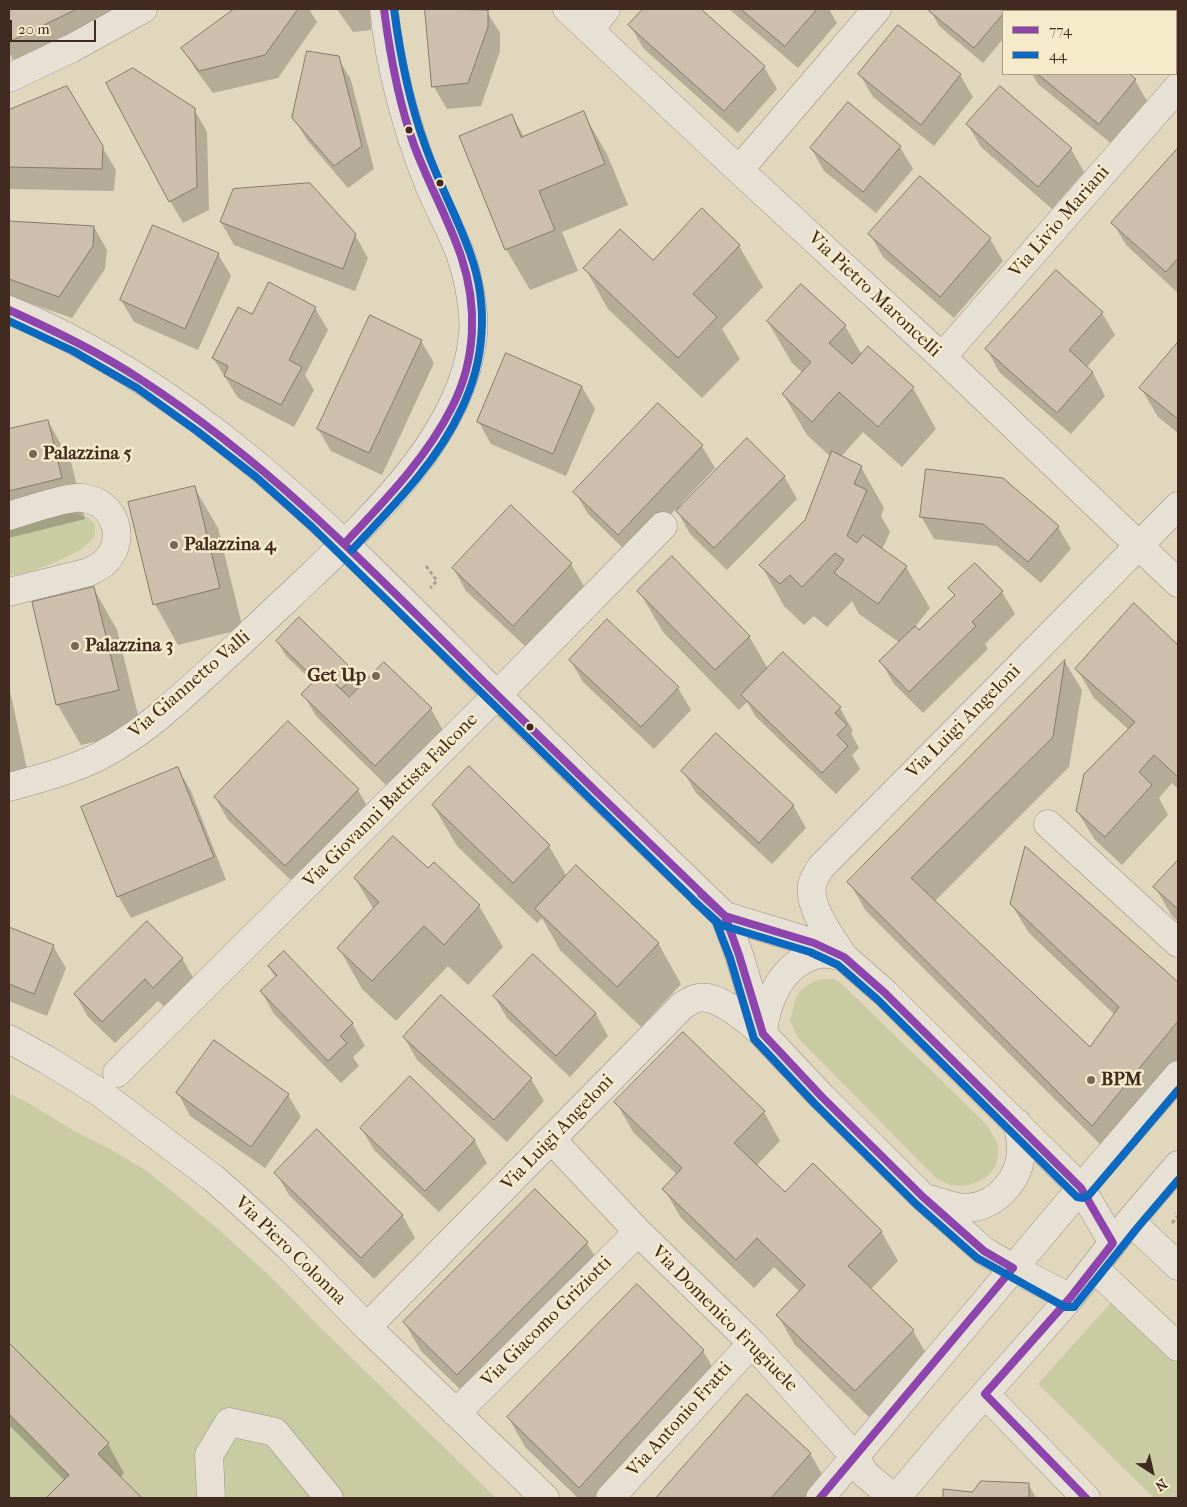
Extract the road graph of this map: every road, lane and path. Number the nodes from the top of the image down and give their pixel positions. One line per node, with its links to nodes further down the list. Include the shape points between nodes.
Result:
1 (143, 9): 6 (street)
2 (384, 9): 14 (street, Via Giannetto Valli, via 408,128 467,275 474,333 457,396 428,448)
3 (567, 9): 5 (street, Via Pietro Maroncelli)
4 (877, 9): 8 (street)
5 (598, 19): 8 (street, Via Pietro Maroncelli)
6 (9, 78)
7 (1178, 87): 10 (street, Via Livio Mariani)
8 (738, 170): 10 (street, Via Pietro Maroncelli)
9 (9, 310): 14 (street, via 94,350 201,420)
10 (942, 357): 15 (street, Via Pietro Maroncelli)
11 (1178, 506): 15 (street, Via Luigi Angeloni)
12 (9, 516): 19 (street, via 82,498 106,508 116,522 117,534 110,556 89,572)
13 (663, 526): 20 (street, Via Giovanni Battista Falcone)
14 (345, 543): 20 (street); 21 (street, Via Giannetto Valli, via 194,687 148,726 77,766)
15 (1138, 546): 17 (street, Via Pietro Maroncelli); 25 (street, Via Luigi Angeloni, via 821,867 812,883 812,897 822,922)
16 (426, 566): 18 (path, via 437,581)
17 (1178, 583)
18 (430, 589)
19 (9, 592)
20 (497, 695): 23 (street); 28 (street, Via Giovanni Battista Falcone)
21 (9, 787)
22 (1048, 824): 24 (street)
23 (724, 916): 25 (street, via 814,943); 26 (street)
24 (1178, 943)
25 (844, 957): 26 (street, via 822,954 808,958 790,970 768,1004); 30 (street)
26 (763, 1034): 31 (street, Via Luigi Angeloni, via 721,1003 699,998 691,1001 676,1012); 34 (street, Via Luigi Angeloni)
27 (9, 1039): 42 (street, Via Piero Colonna, via 99,1092 213,1178 289,1247)
28 (117, 1073)
29 (1178, 1076): 33 (street)
30 (1017, 1123): 33 (street); 34 (street, via 1021,1148 1016,1173 1007,1188 993,1200 961,1207)
31 (552, 1140): 36 (street, Via Domenico Frugiuele); 42 (street, Via Luigi Angeloni)
32 (1178, 1165): 35 (street)
33 (1081, 1188): 37 (street); 39 (street)
34 (923, 1197): 39 (street, Via Luigi Angeloni, via 984,1251)
35 (1130, 1221): 37 (street); 38 (street)
36 (638, 1232): 43 (street, Via Domenico Frugiuele); 46 (street, Via Giacomo Griziotti)
37 (1113, 1243): 40 (street)
38 (1178, 1266)
39 (1013, 1268): 41 (street, Via Luigi Angeloni); 47 (street)
40 (1094, 1268): 41 (street); 44 (street)
41 (1070, 1298): 45 (street)
42 (367, 1327): 46 (street, Via Piero Colonna)
43 (752, 1343): 47 (street, Via Domenico Frugiuele); 52 (street, Via Antonio Fratti)
44 (1178, 1347)
45 (985, 1394): 53 (street); 54 (street)
46 (456, 1412): 51 (street, Via Piero Colonna)
47 (855, 1457): 48 (street); 53 (street, Via Domenico Frugiuele, via 865,1474)
48 (827, 1496)
49 (210, 1498): 50 (street, via 209,1455 229,1422 275,1432)
50 (329, 1498)
51 (545, 1498)
52 (610, 1498)
53 (895, 1498)
54 (1086, 1498)

